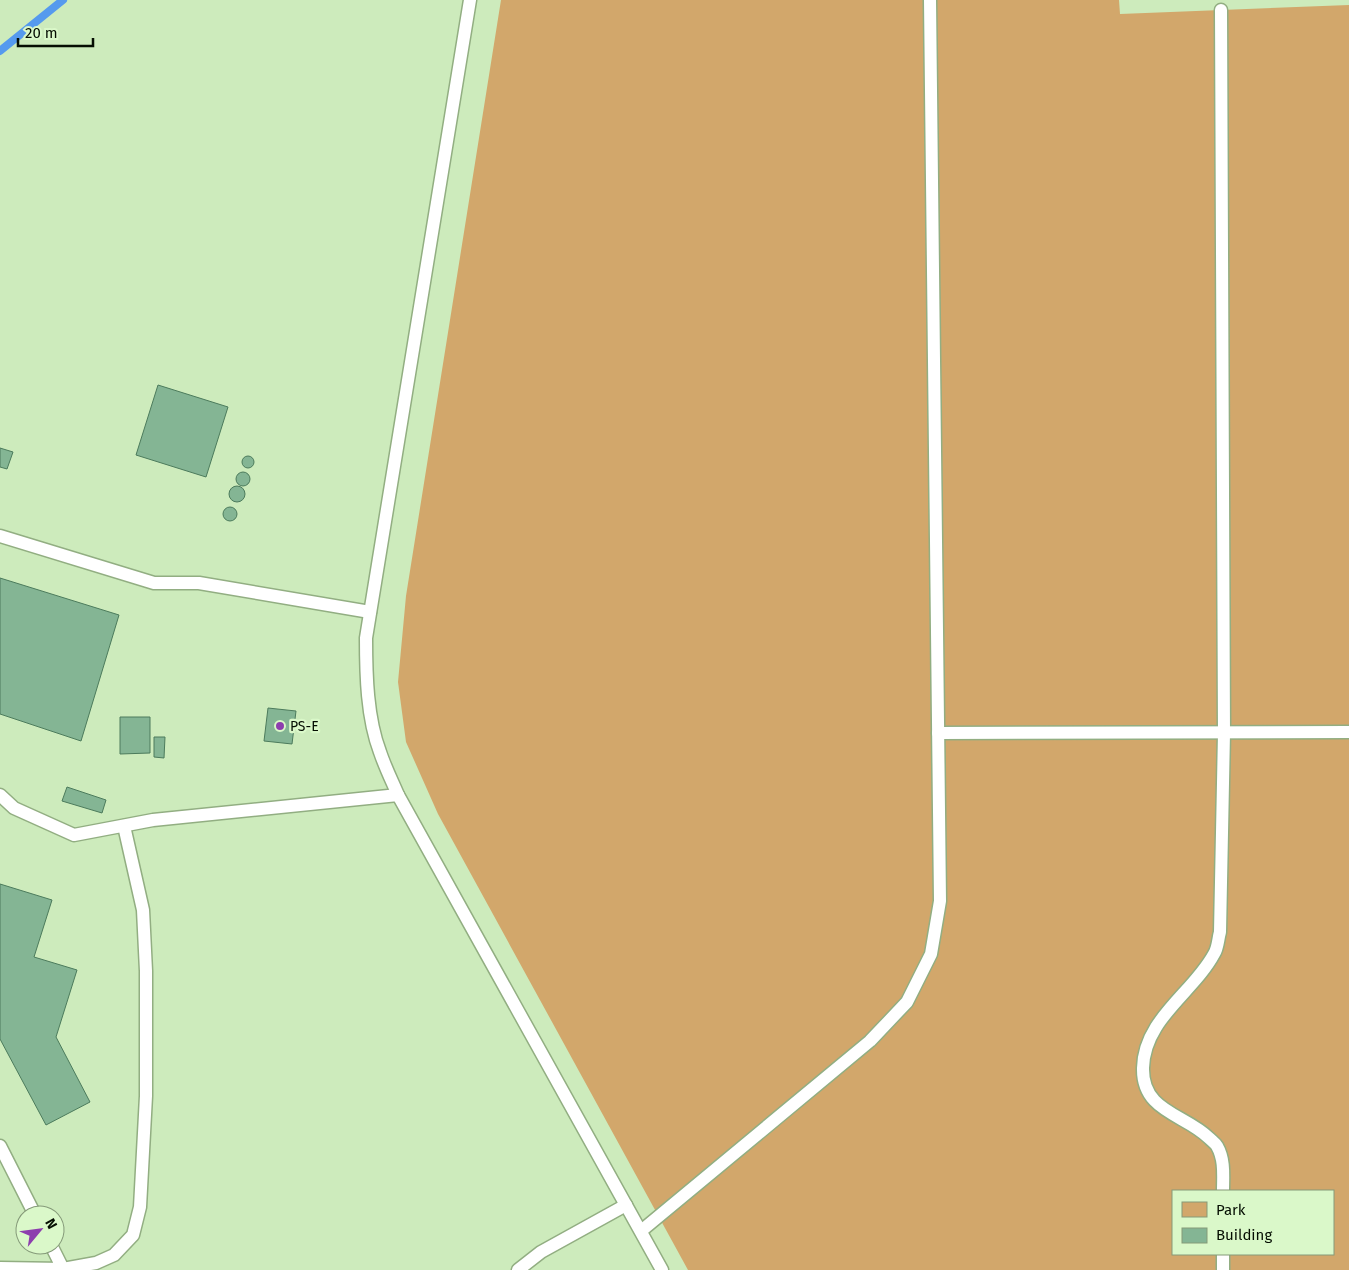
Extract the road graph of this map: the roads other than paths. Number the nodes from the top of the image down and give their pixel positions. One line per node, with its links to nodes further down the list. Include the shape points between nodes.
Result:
1 (470, 0): 5 (lane)
2 (930, 0): 8 (lane)
3 (1221, 10): 6 (lane)
4 (0, 536): 5 (lane, via 154,583 199,583)
5 (370, 612): 10 (lane, via 366,638 369,705 379,751)
6 (1224, 732): 7 (lane); 8 (lane); 14 (lane, via 1220,932 1216,952 1200,976 1159,1022 1146,1043 1143,1069 1148,1093 1165,1111 1200,1129 1217,1146 1223,1166)
7 (1349, 732)
8 (938, 733): 17 (lane, via 940,901 931,954 907,1002 870,1041)
9 (0, 795): 11 (lane, via 14,808 74,835)
10 (398, 795): 11 (lane, via 154,820); 16 (lane)
11 (124, 826): 21 (lane, via 143,910 146,963 146,1096 140,1207 133,1235 114,1255 96,1263)
12 (0, 1146): 13 (lane)
13 (3, 1160): 15 (lane)
14 (1223, 1190)
15 (29, 1205)
16 (626, 1205): 17 (lane); 22 (lane, via 541,1252)
17 (641, 1231): 23 (lane)
18 (56, 1255): 21 (lane)
19 (1223, 1255): 24 (lane)
20 (0, 1268): 21 (lane)
21 (63, 1268)
22 (518, 1270)
23 (662, 1270)
24 (1223, 1270)

